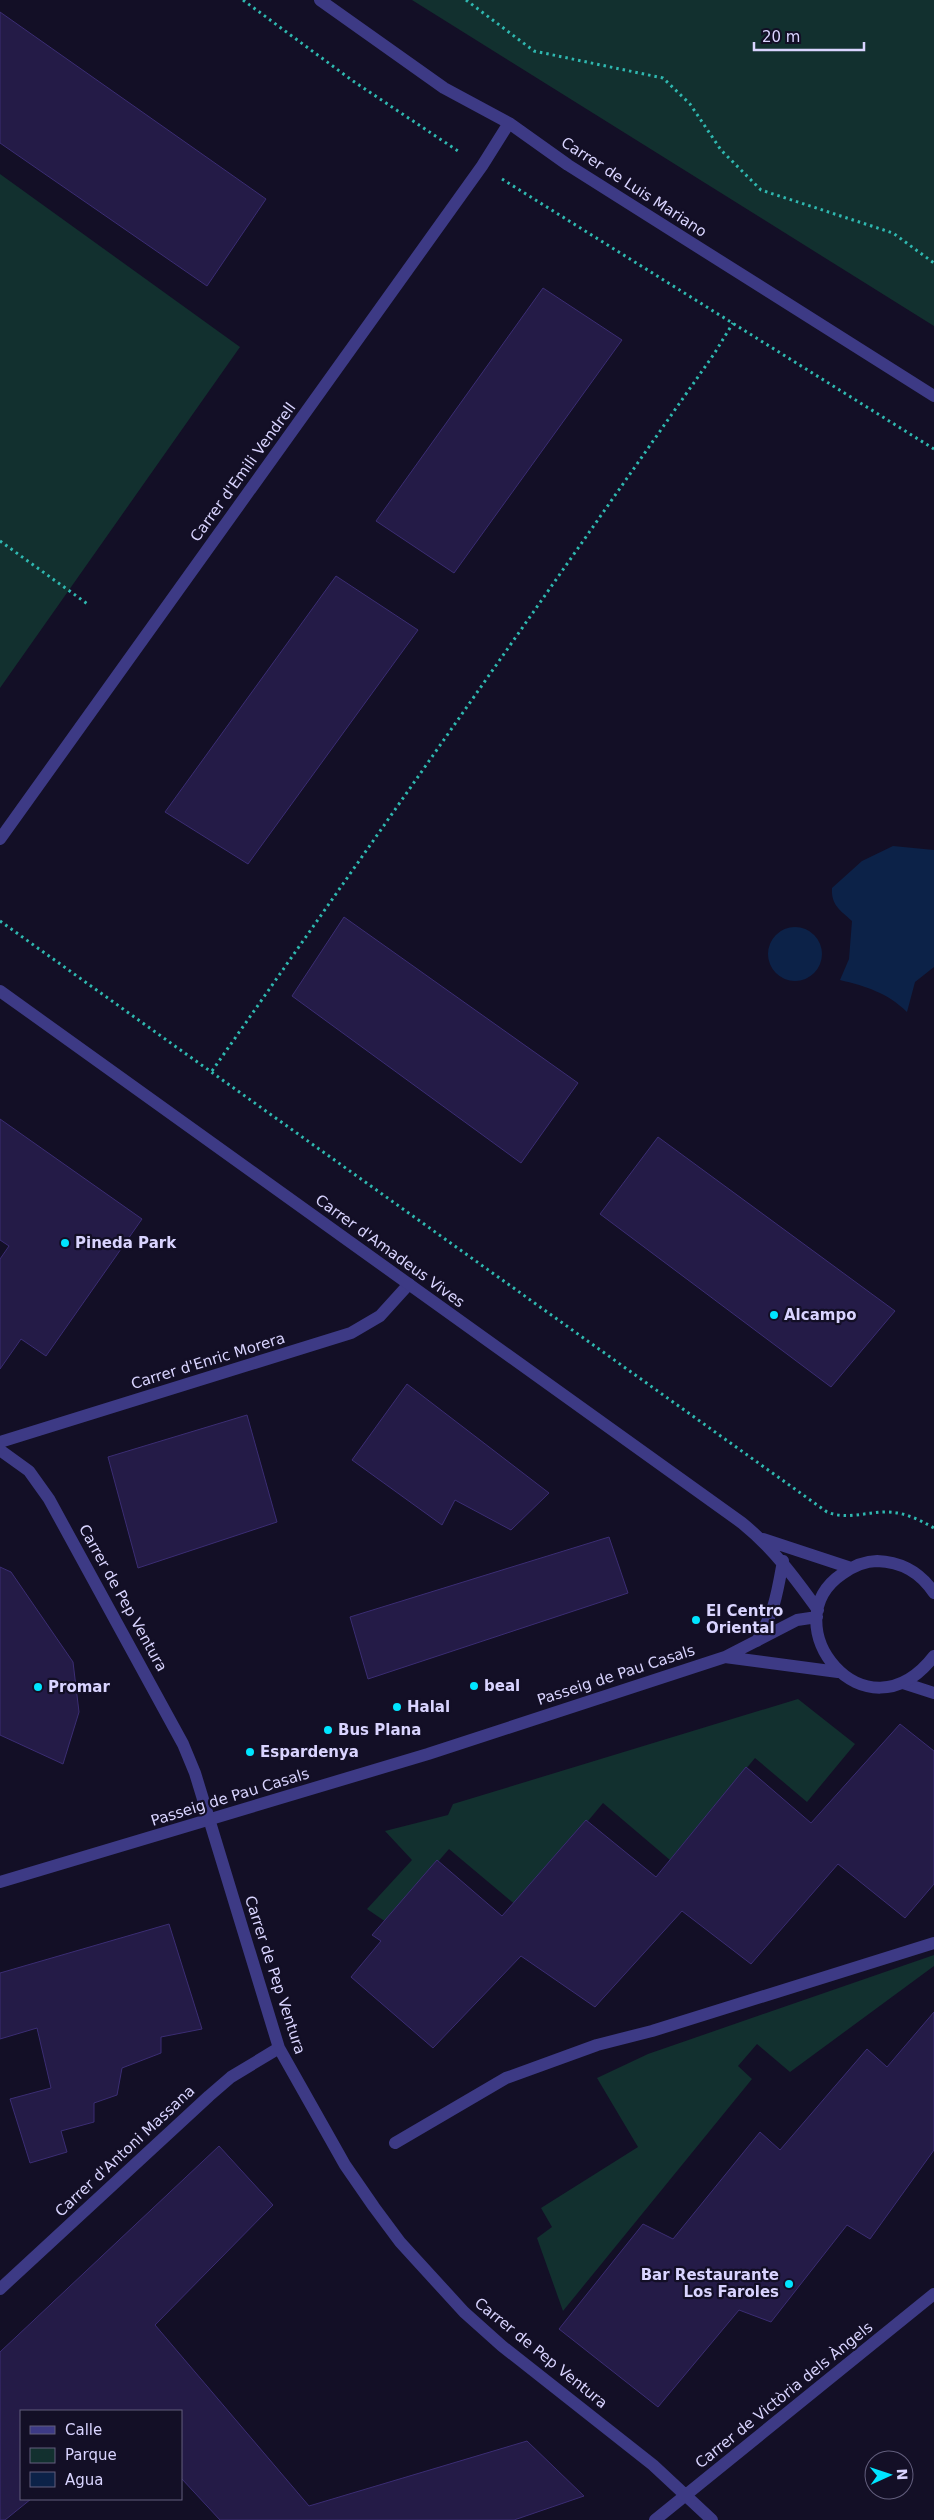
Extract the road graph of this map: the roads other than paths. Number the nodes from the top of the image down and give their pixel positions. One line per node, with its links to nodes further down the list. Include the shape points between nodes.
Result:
1 (320, 0): 2 (street, Carrer de Luis Mariano, via 444,88)
2 (509, 122): 3 (street, Carrer de Luis Mariano, via 568,165); 4 (street, Carrer d'Emili Vendrell, via 482,166)
3 (934, 396)
4 (0, 839)
5 (0, 991): 6 (street, Carrer d'Amadeus Vives)
6 (409, 1284): 7 (street, Carrer d'Enric Morera, via 380,1316 351,1333); 9 (street, Carrer d'Amadeus Vives)
7 (0, 1442)
8 (0, 1450): 20 (street, Carrer de Pep Ventura, via 29,1471 54,1508 183,1744)
9 (761, 1538): 10 (street, Carrer d'Amadeus Vives); 11 (street, Carrer d'Amadeus Vives)
10 (783, 1561): 13 (street, Carrer d'Amadeus Vives); 14 (street, via 776,1603)
11 (851, 1568): 12 (street, via 871,1561 892,1562 912,1569); 13 (street, via 836,1578 825,1593)
12 (932, 1586)
13 (817, 1613): 14 (street, Passeig de Pau Casals); 17 (street, via 818,1637 825,1656)
14 (757, 1641): 16 (street, Passeig de Pau Casals)
15 (934, 1656): 18 (street, via 920,1672)
16 (725, 1657): 17 (street, Passeig de Pau Casals); 20 (street, Passeig de Pau Casals, via 428,1754)
17 (838, 1672): 18 (street, via 869,1686 886,1687)
18 (903, 1682): 19 (street)
19 (934, 1692)
20 (210, 1820): 21 (street, Passeig de Pau Casals); 23 (street, Carrer de Pep Ventura)
21 (0, 1882)
22 (934, 1943): 24 (street, via 652,2031 597,2045 506,2078)
23 (279, 2048): 25 (street, Carrer d'Antoni Massana, via 231,2077 209,2096); 27 (street, Carrer de Pep Ventura, via 345,2165 400,2242 432,2279 502,2346)
24 (395, 2142)
25 (0, 2289)
26 (934, 2294): 27 (street, Carrer de Victòria dels Àngels)
27 (687, 2495): 28 (street, Carrer de Victòria dels Àngels); 29 (street, Carrer de Pep Ventura)
28 (655, 2520)
29 (712, 2520)

